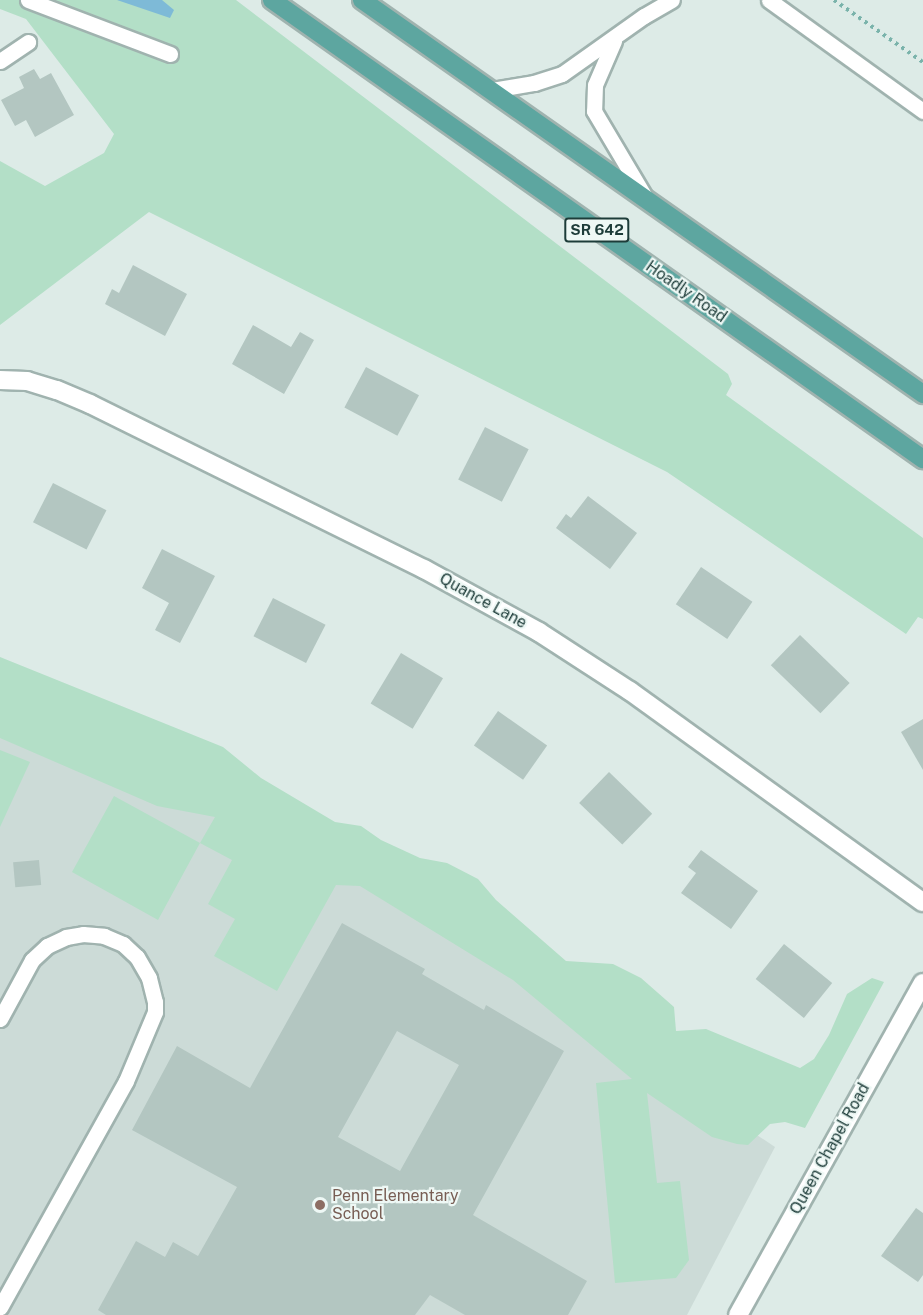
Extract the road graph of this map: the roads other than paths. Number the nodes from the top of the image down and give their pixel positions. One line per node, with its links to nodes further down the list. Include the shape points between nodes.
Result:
1 (28, 0): 8 (lane)
2 (272, 0): 15 (main road, Hoadly Road / SR 642)
3 (362, 0): 10 (main road)
4 (672, 0): 6 (lane)
5 (769, 0): 11 (lane)
6 (616, 38): 10 (lane, via 562,74); 12 (lane, via 595,85 594,111)
7 (28, 42): 9 (lane)
8 (170, 54)
9 (0, 61)
10 (492, 90): 12 (main road)
11 (923, 111)
12 (645, 198): 14 (main road)
13 (0, 380): 16 (street, Quance Lane, via 27,381 90,404 424,568 538,632 630,691)
14 (923, 394)
15 (923, 459)
16 (923, 902)
17 (923, 984): 20 (street, Queen Chapel Road)
18 (0, 1019): 19 (lane, via 32,960 47,946 83,934 104,936 123,944 137,957 149,978 155,1002 155,1012 126,1081)
19 (0, 1307)
20 (738, 1315)

